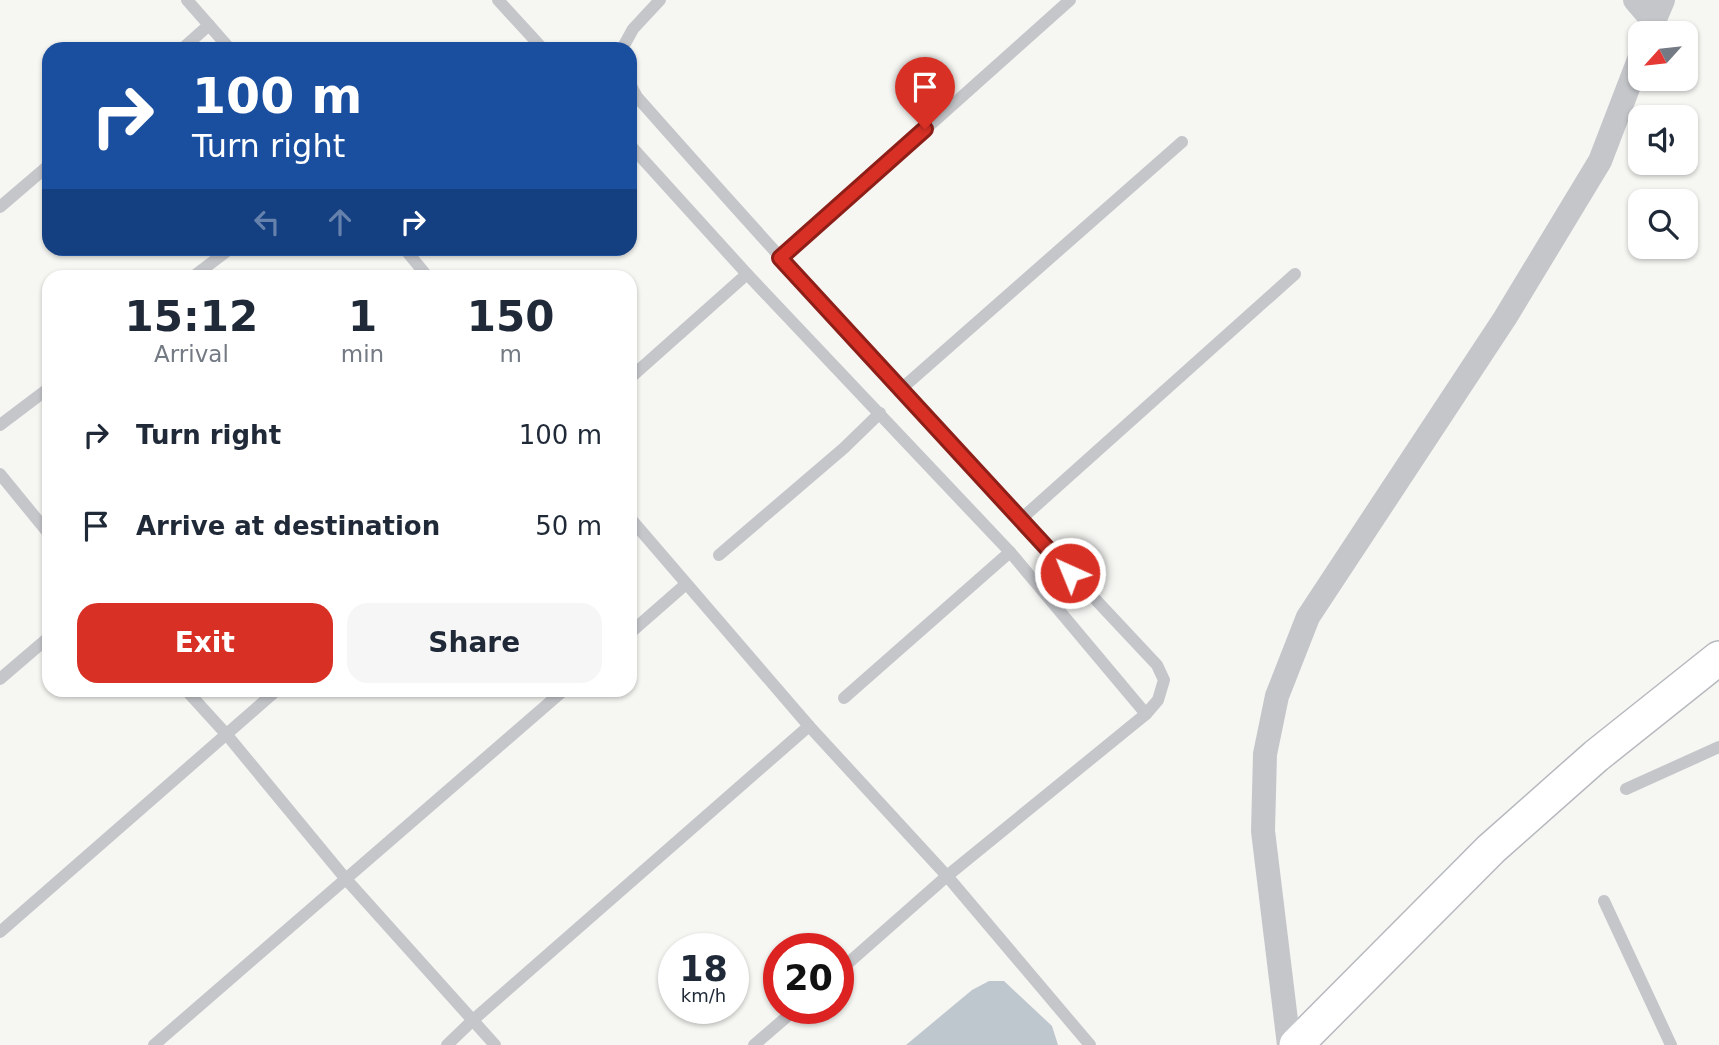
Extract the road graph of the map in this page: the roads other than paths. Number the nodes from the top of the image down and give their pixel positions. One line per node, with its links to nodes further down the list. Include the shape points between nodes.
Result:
1 (187, 0): 7 (lane)
2 (498, 0): 10 (lane)
3 (660, 0): 11 (lane)
4 (1070, 0): 20 (lane)
5 (1634, 0): 6 (street)
6 (1655, 18)
7 (209, 25): 8 (lane); 9 (lane)
8 (190, 42)
9 (224, 42)
10 (537, 42)
11 (626, 42)
12 (1628, 88): 62 (street, via 1600,161 1505,318 1308,617 1277,696 1265,754 1263,831)
13 (637, 97): 20 (lane)
14 (1182, 142): 26 (lane)
15 (637, 153): 23 (lane)
16 (42, 170): 17 (lane)
17 (0, 207)
18 (220, 256): 21 (lane)
19 (411, 256): 22 (lane)
20 (780, 258): 26 (lane)
21 (202, 270)
22 (422, 270)
23 (747, 274): 25 (lane); 28 (lane)
24 (1295, 274): 31 (lane)
25 (637, 371)
26 (900, 390): 31 (lane)
27 (42, 393): 29 (lane)
28 (880, 413): 34 (lane); 35 (lane)
29 (0, 425)
30 (0, 474): 32 (lane)
31 (1020, 520): 45 (lane, via 1157,665 1164,680 1158,700)
32 (42, 525)
33 (637, 526): 36 (lane)
34 (1010, 552): 44 (lane); 45 (lane)
35 (719, 555)
36 (686, 584): 37 (lane); 46 (lane)
37 (637, 627)
38 (42, 643): 40 (lane)
39 (1719, 658): 63 (main road, via 1491,849)
40 (0, 679)
41 (192, 697): 47 (lane)
42 (269, 697): 47 (lane)
43 (556, 697): 51 (lane)
44 (845, 698)
45 (1146, 714): 50 (lane)
46 (809, 726): 50 (lane); 55 (lane)
47 (227, 735): 51 (lane); 53 (lane)
48 (1719, 747): 49 (lane)
49 (1626, 789)
50 (947, 876): 54 (lane); 61 (lane)
51 (345, 878): 55 (lane); 57 (lane)
52 (1604, 901): 64 (lane)
53 (0, 932)
54 (854, 958)
55 (472, 1020): 58 (lane); 59 (lane)
56 (778, 1024): 60 (lane)
57 (154, 1045)
58 (447, 1045)
59 (495, 1045)
60 (754, 1045)
61 (1090, 1045)
62 (1289, 1045)
63 (1296, 1045)
64 (1671, 1045)

